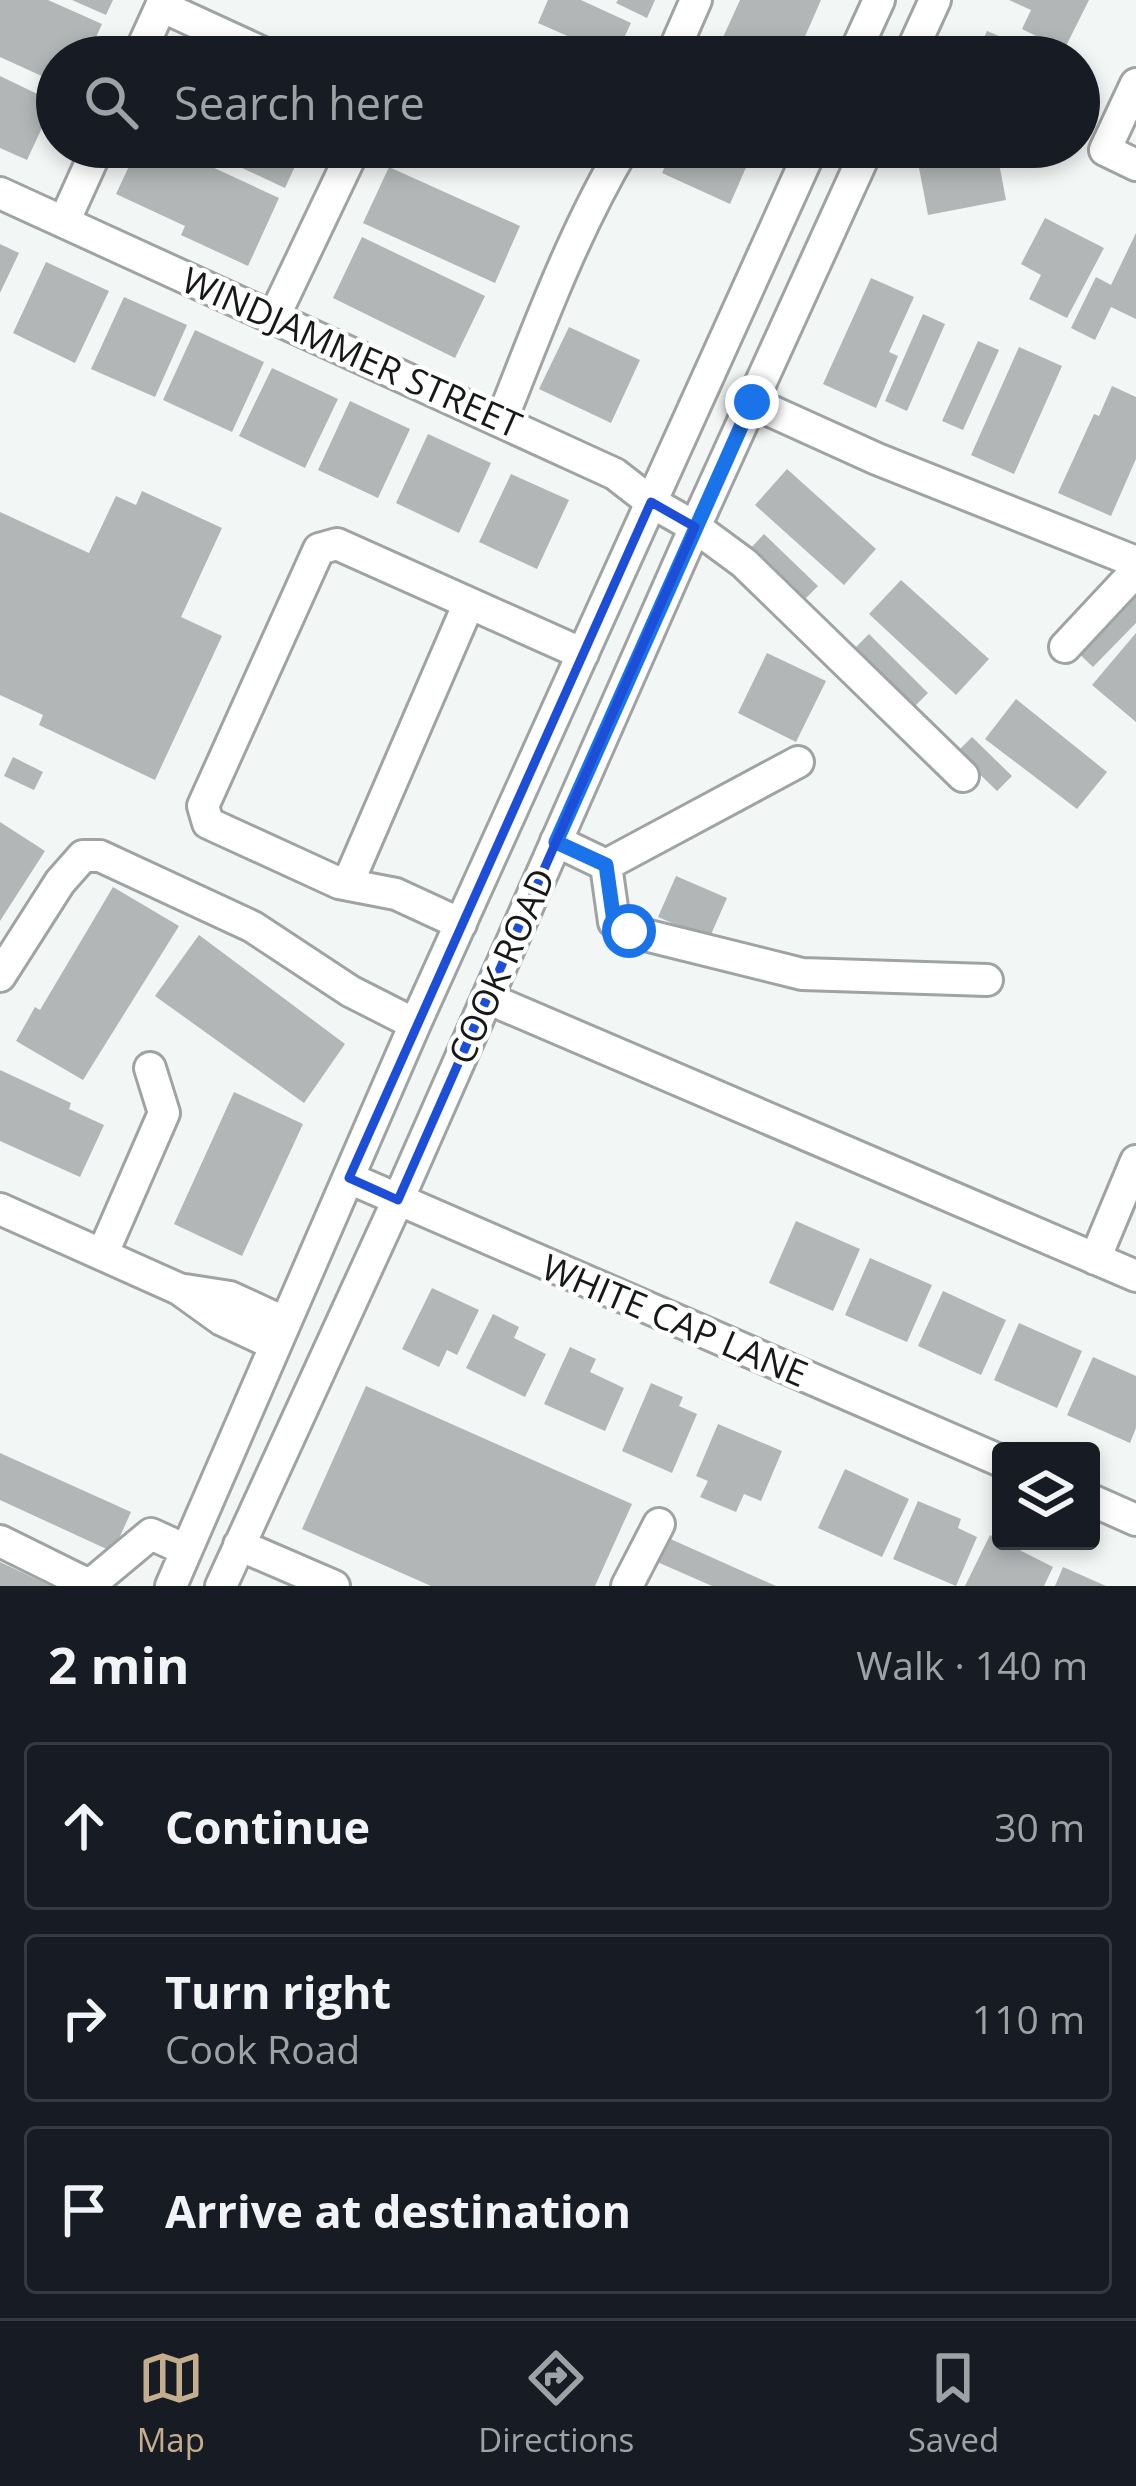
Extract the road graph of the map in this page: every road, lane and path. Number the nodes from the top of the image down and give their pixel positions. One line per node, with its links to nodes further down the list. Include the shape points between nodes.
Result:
1 (696, 0): 7 (street)
2 (879, 0): 8 (street)
3 (935, 0): 9 (street)
4 (162, 3): 5 (street); 6 (street)
5 (147, 36)
6 (229, 36)
7 (680, 36)
8 (863, 36)
9 (919, 36)
10 (1136, 84): 11 (street, via 1105,150)
11 (1136, 165)
12 (88, 168): 18 (street)
13 (345, 168): 19 (street)
14 (611, 168): 21 (street)
15 (802, 168): 22 (street, COOK ROAD)
16 (858, 168): 20 (street, COOK ROAD)
17 (0, 193): 18 (street, WINDJAMMER STREET)
18 (64, 222): 19 (street, WINDJAMMER STREET)
19 (274, 316): 21 (street, WINDJAMMER STREET)
20 (752, 402): 23 (street, COOK ROAD); 24 (street)
21 (502, 419): 22 (street, WINDJAMMER STREET, via 615,474)
22 (651, 502): 23 (street, WINDJAMMER STREET); 27 (street, COOK ROAD)
23 (695, 527): 29 (street, WINDJAMMER STREET, via 744,562); 30 (street, COOK ROAD)
24 (1136, 566): 26 (street)
25 (469, 603): 27 (street); 32 (street); 32 (street, via 337,544 319,549 202,806 208,823)
26 (1065, 647)
27 (583, 654): 33 (street, COOK ROAD)
28 (798, 762): 31 (street)
29 (963, 776)
30 (556, 842): 31 (street); 36 (street, COOK ROAD)
31 (606, 865): 35 (street, via 614,922 629,931 802,974)
32 (348, 883): 33 (street)
33 (460, 923): 37 (street, COOK ROAD)
34 (0, 976): 37 (street, via 82,856 100,856 254,927)
35 (987, 980)
36 (487, 998): 41 (street, COOK ROAD); 44 (street)
37 (415, 1024): 40 (street, COOK ROAD)
38 (150, 1068): 43 (street, via 164,1113)
39 (1136, 1161): 44 (street)
40 (349, 1178): 41 (street, WHITE CAP LANE); 46 (street, COOK ROAD)
41 (398, 1200): 47 (street, WHITE CAP LANE); 52 (street, COOK ROAD)
42 (0, 1209): 43 (street)
43 (104, 1253): 46 (street, via 179,1289 230,1297)
44 (1095, 1259): 45 (street)
45 (1136, 1276)
46 (279, 1333): 53 (street, COOK ROAD)
47 (992, 1457)
48 (1100, 1504): 49 (street)
49 (1136, 1520)
50 (659, 1524): 58 (street)
51 (0, 1541): 54 (street)
52 (239, 1545): 56 (street, COOK ROAD); 57 (street)
53 (186, 1550): 54 (street, via 151,1534); 55 (street, COOK ROAD)
54 (91, 1585)
55 (171, 1586)
56 (220, 1586)
57 (334, 1586)
58 (627, 1586)

